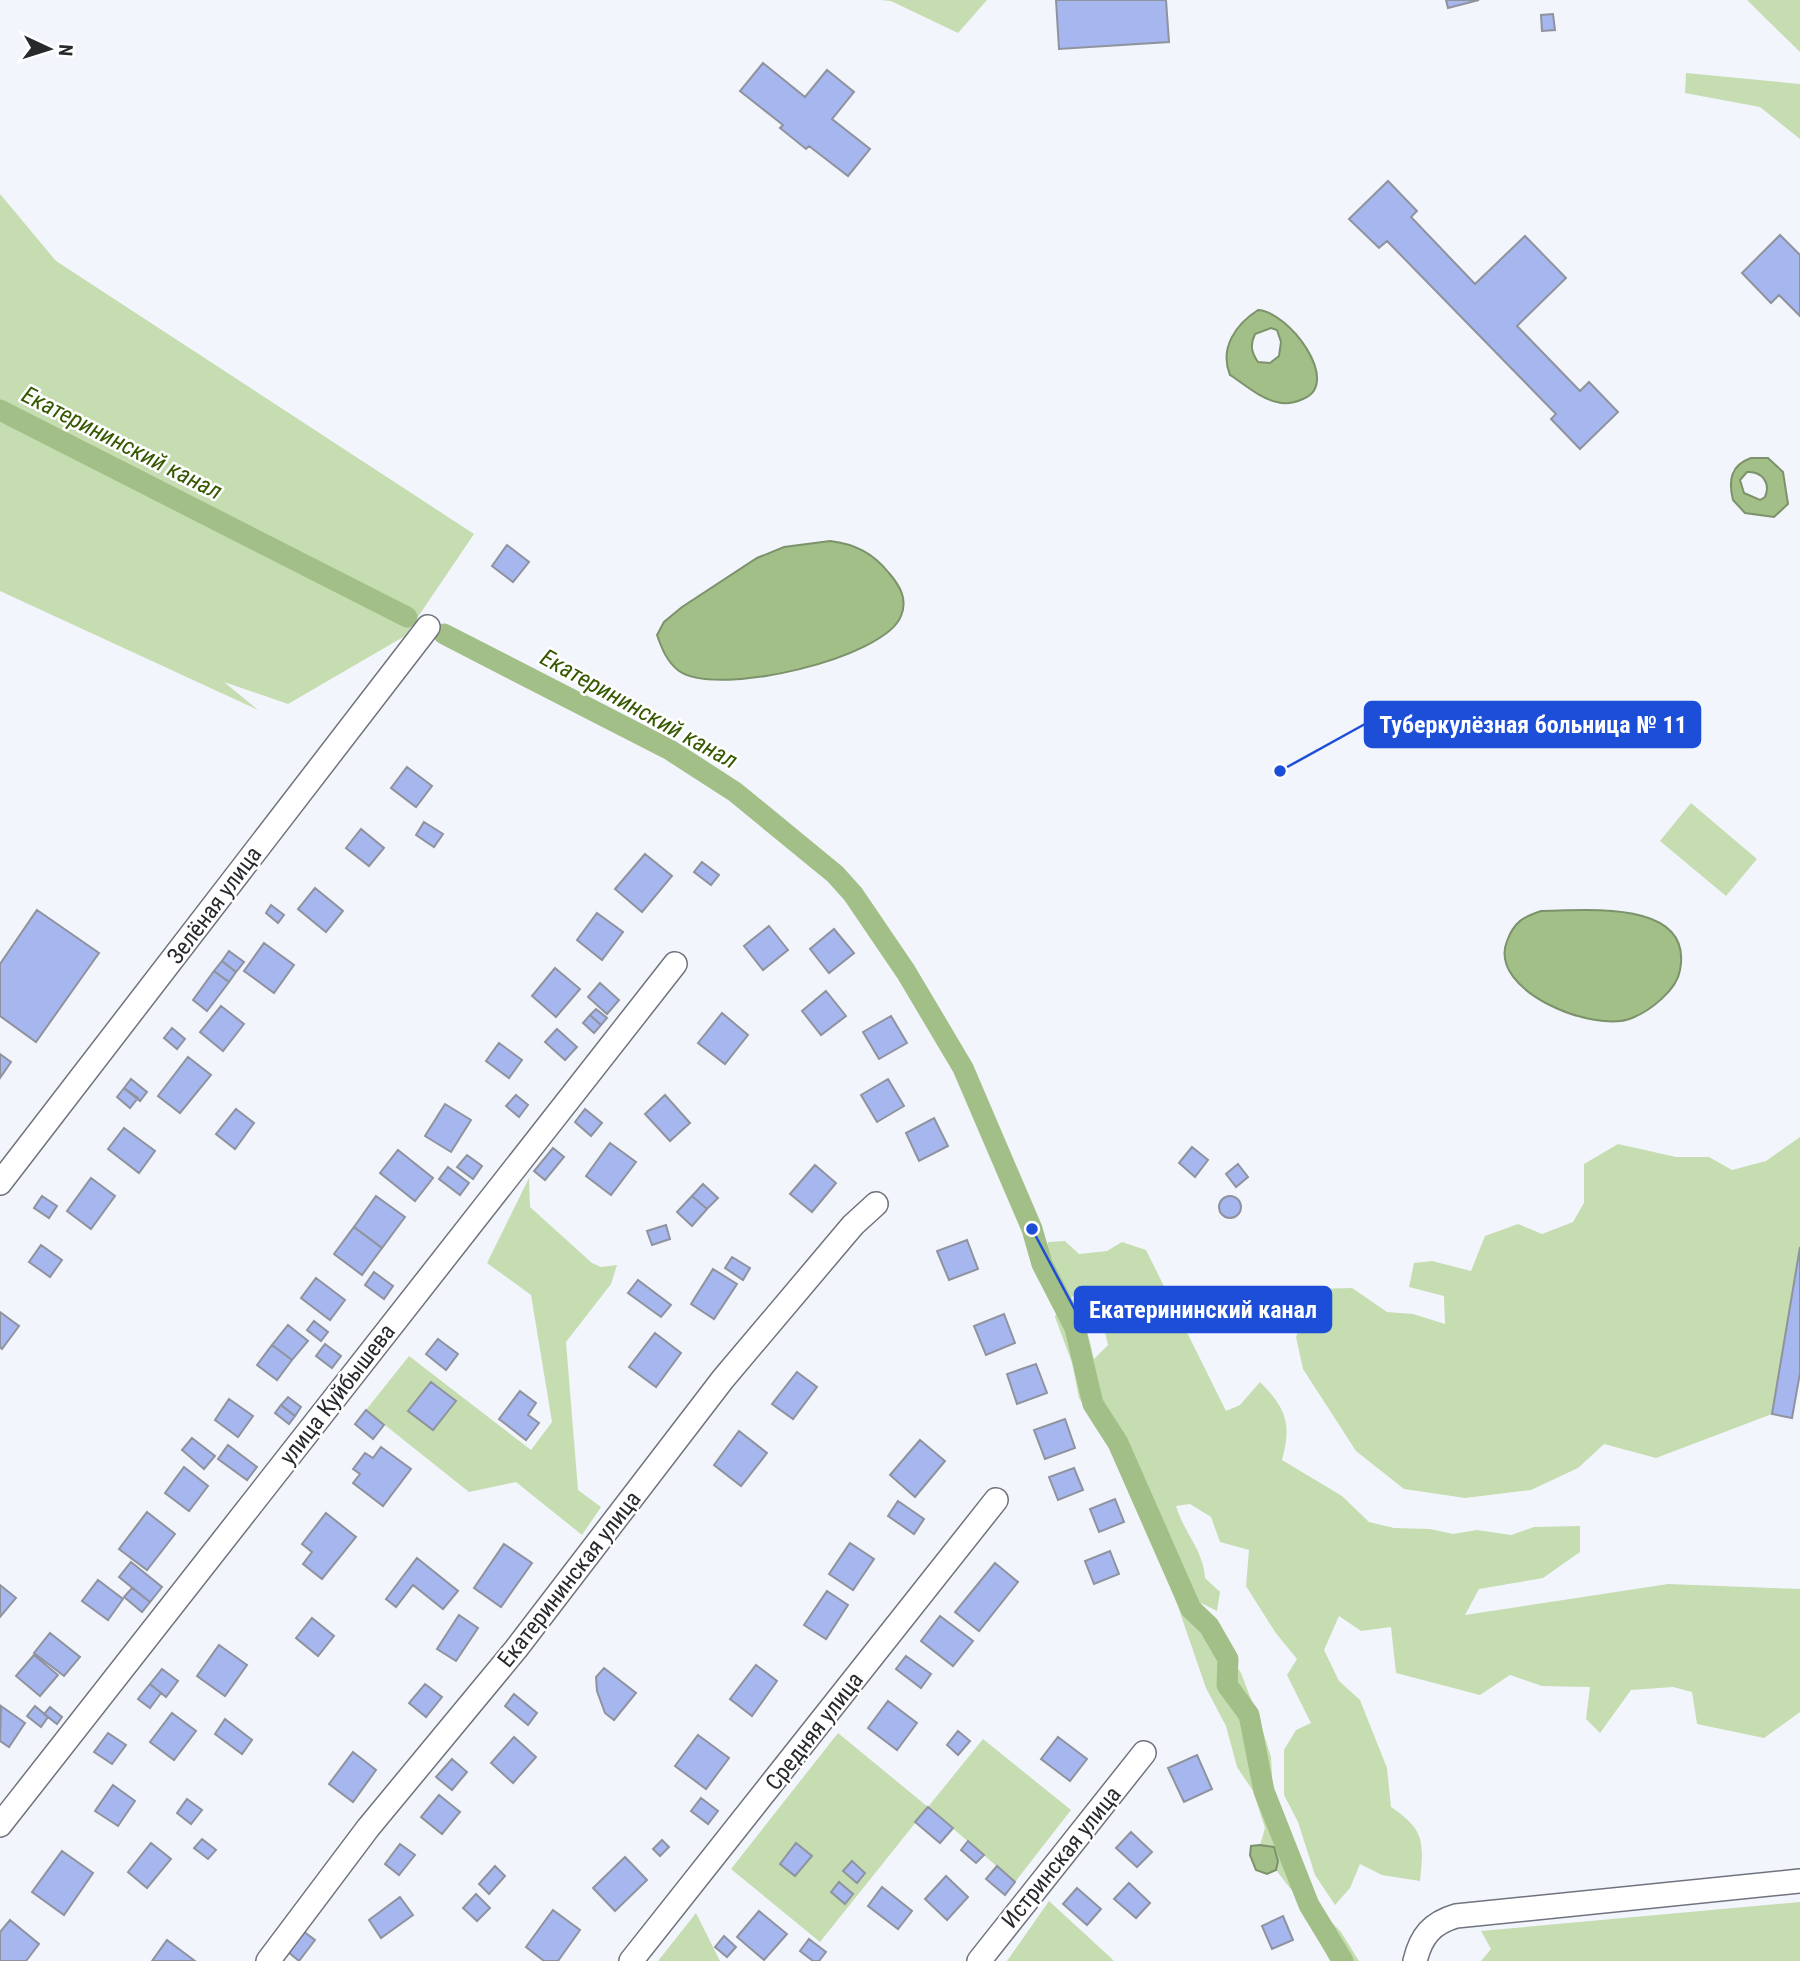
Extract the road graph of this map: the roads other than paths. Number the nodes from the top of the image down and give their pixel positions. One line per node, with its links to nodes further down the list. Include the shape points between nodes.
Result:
1 (428, 627): 3 (street, Зелёная улица)
2 (675, 964): 7 (street, улица Куйбышева)
3 (0, 1183)
4 (876, 1204): 9 (street, Екатерининская улица, via 723,1379)
5 (996, 1500): 10 (street, Средняя улица)
6 (1144, 1753): 11 (street, Истринская улица)
7 (0, 1825)
8 (1800, 1881): 12 (street, via 1456,1916 1437,1921)
9 (268, 1961)
10 (631, 1961)
11 (979, 1961)
12 (1415, 1961)

